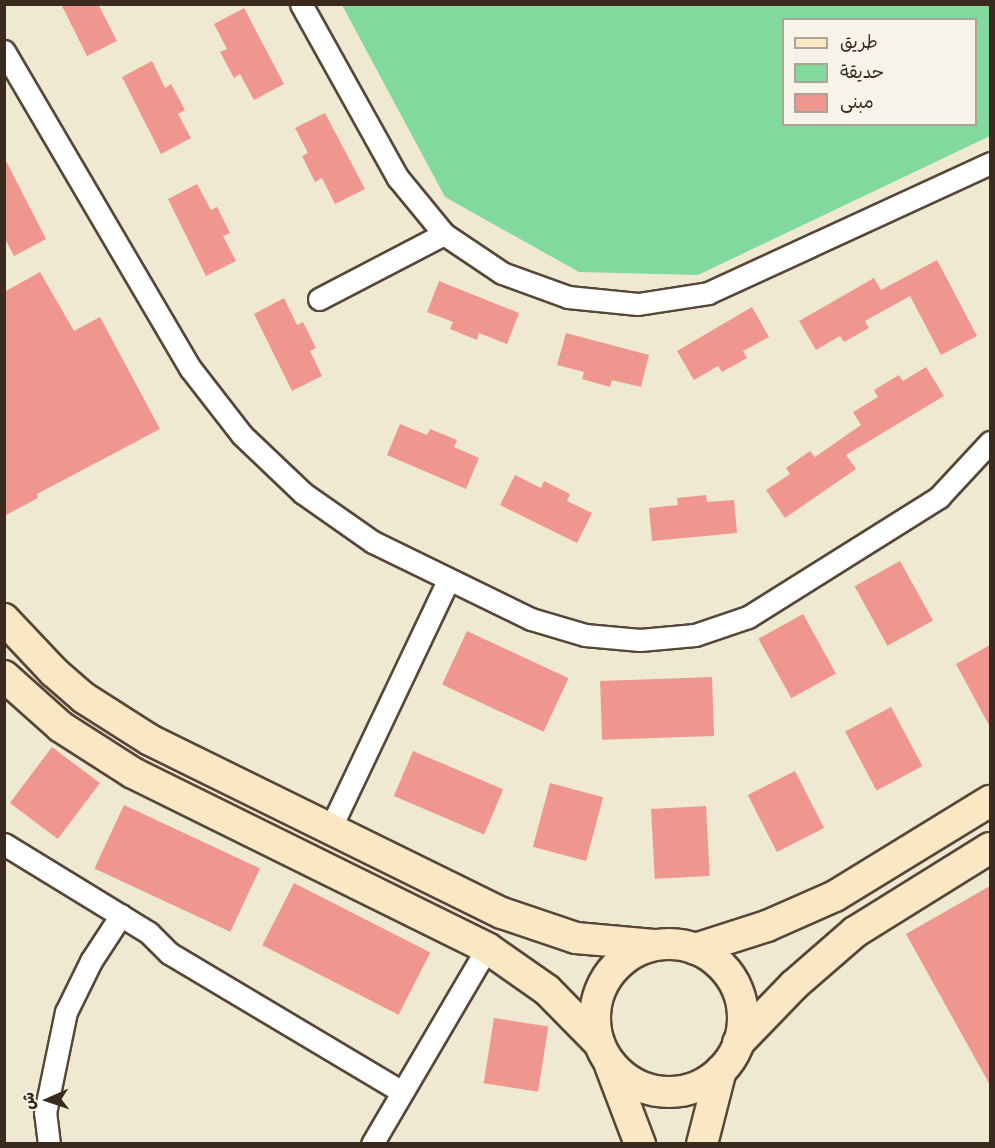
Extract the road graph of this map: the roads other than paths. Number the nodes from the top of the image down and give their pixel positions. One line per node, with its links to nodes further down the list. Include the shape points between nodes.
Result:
1 (301, 4): 4 (street, via 398,178)
2 (4, 51): 7 (street, via 184,359 242,435 303,493 372,542)
3 (990, 163): 4 (street, via 708,293 638,304 568,297 502,273)
4 (444, 234): 5 (street)
5 (319, 298)
6 (990, 442): 7 (street, via 939,497 891,531 748,617 695,634 640,640 585,635 531,619)
7 (448, 580): 11 (street)
8 (4, 619): 11 (street, via 54,672 116,720)
9 (4, 676): 14 (street, via 61,727 96,752)
10 (990, 801): 19 (street, via 835,896 767,926)
11 (330, 829): 14 (street, via 308,835); 15 (street, via 341,849); 17 (street, via 538,928 595,940)
12 (4, 844): 16 (street)
13 (990, 848): 20 (street, via 855,932 794,985)
14 (294, 853): 15 (street)
15 (334, 871): 18 (street)
16 (121, 915): 23 (street, via 149,933 169,953); 24 (street, via 91,961 66,1012 45,1113)
17 (654, 945): 19 (street); 21 (street, via 616,965 604,982 596,1001)
18 (487, 948): 21 (street, via 547,990); 23 (street)
19 (695, 949): 20 (street, via 712,958 736,987 741,1005)
20 (738, 1043): 22 (street)
21 (604, 1053): 22 (street, via 624,1077 642,1088 663,1092 704,1083); 26 (street)
22 (721, 1070): 27 (street)
23 (402, 1092): 25 (street)
24 (49, 1143)
25 (372, 1143)
26 (640, 1143)
27 (702, 1143)

